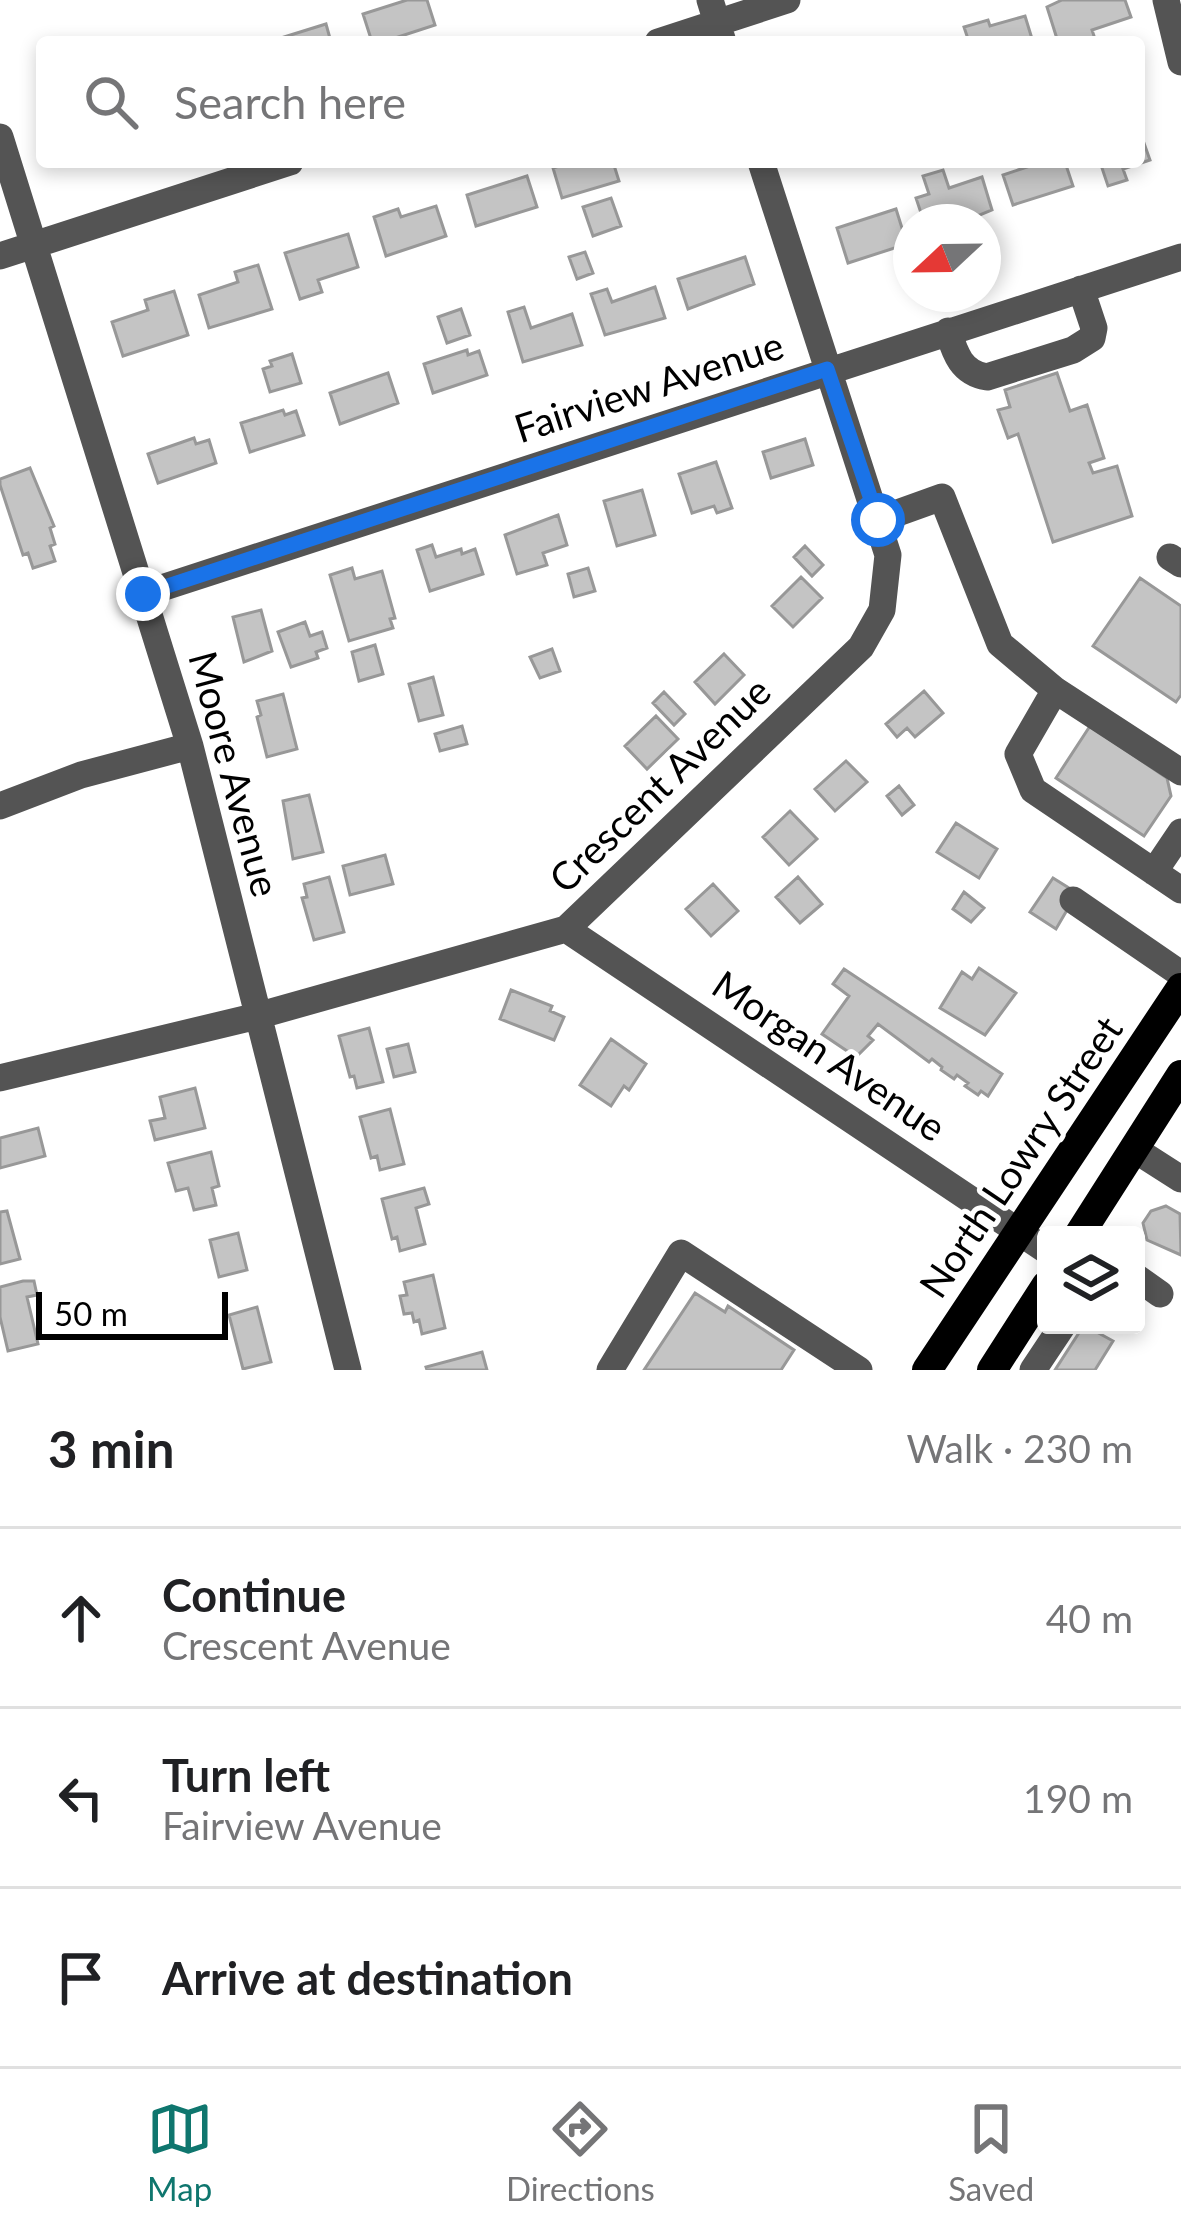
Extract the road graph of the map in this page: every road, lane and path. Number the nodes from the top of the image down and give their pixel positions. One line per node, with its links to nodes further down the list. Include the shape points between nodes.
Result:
1 (788, 0): 3 (street)
2 (1166, 0): 5 (street)
3 (716, 22): 4 (street)
4 (675, 36)
5 (1181, 62)
6 (0, 137): 9 (street, Moore Avenue)
7 (271, 168): 9 (street)
8 (763, 168): 14 (street, Crescent Avenue)
9 (34, 245): 10 (street); 16 (street, Moore Avenue)
10 (0, 256)
11 (1181, 256): 12 (street, Fairview Avenue)
12 (1081, 289): 13 (street, Fairview Avenue); 13 (street, via 1094,328 1073,350 987,377 964,368)
13 (948, 331): 14 (street, Fairview Avenue)
14 (827, 369): 15 (street, Crescent Avenue); 16 (street, Fairview Avenue)
15 (878, 520): 17 (street, via 942,497 1000,644); 25 (street, Crescent Avenue, via 888,555 886,592 861,647)
16 (143, 594): 18 (street, Moore Avenue)
17 (1055, 690): 19 (street); 22 (street, via 1018,754 1033,790)
18 (190, 746): 20 (street); 28 (street, Moore Avenue)
19 (1181, 772)
20 (0, 806)
21 (1181, 832): 22 (street)
22 (1154, 872): 23 (street)
23 (1181, 890)
24 (1073, 900): 26 (street)
25 (566, 929): 28 (street, Crescent Avenue); 34 (street, Morgan Avenue)
26 (1181, 974)
27 (1181, 988): 34 (main road, North Lowry Street)
28 (257, 1016): 30 (street, Crescent Avenue); 40 (street, Moore Avenue)
29 (1181, 1075): 31 (main road)
30 (0, 1078)
31 (1134, 1149): 32 (street); 33 (main road)
32 (1181, 1179)
33 (1085, 1226)
34 (1020, 1230): 35 (street, Morgan Avenue); 43 (main road, North Lowry Street)
35 (1037, 1243)
36 (1145, 1283): 37 (street)
37 (1160, 1294)
38 (1037, 1304): 44 (main road)
39 (1057, 1334): 45 (street)
40 (348, 1370)
41 (610, 1370): 42 (street, via 681,1253)
42 (859, 1370)
43 (927, 1370)
44 (992, 1370)
45 (1033, 1370)

